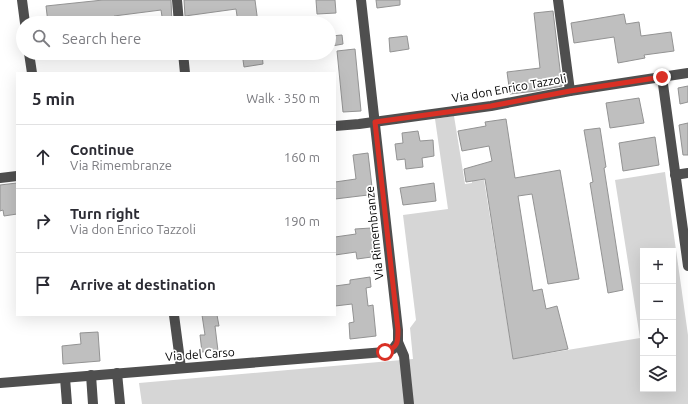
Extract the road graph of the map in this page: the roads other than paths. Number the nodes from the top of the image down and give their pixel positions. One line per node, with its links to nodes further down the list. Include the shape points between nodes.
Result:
1 (22, 0): 5 (street)
2 (176, 0): 6 (street)
3 (361, 0): 14 (street, Via Rimembranze)
4 (558, 0): 13 (street)
5 (24, 16)
6 (178, 16)
7 (30, 60): 9 (street)
8 (184, 60): 10 (street)
9 (32, 72)
10 (186, 72)
11 (688, 73): 12 (street, Via don Enrico Tazzoli)
12 (662, 77): 13 (street, Via don Enrico Tazzoli); 17 (street)
13 (570, 91): 14 (street, Via don Enrico Tazzoli, via 491,106)
14 (375, 122): 15 (street, Via don Enrico Tazzoli); 22 (street, Via Rimembranze)
15 (336, 126)
16 (688, 172): 17 (street)
17 (675, 175): 20 (street)
18 (16, 176): 19 (street)
19 (0, 178)
20 (688, 266)
21 (174, 316): 23 (street)
22 (398, 342): 23 (street, Via del Carso, via 393,349 385,352); 31 (street, Via Rimembranze, via 404,356)
23 (181, 368): 24 (street, Via del Carso)
24 (117, 373): 25 (street, Via del Carso); 30 (street)
25 (91, 375): 26 (street, Via del Carso); 29 (street)
26 (64, 378): 27 (street, Via del Carso); 28 (street)
27 (0, 383)
28 (67, 404)
29 (93, 404)
30 (120, 404)
31 (409, 404)

